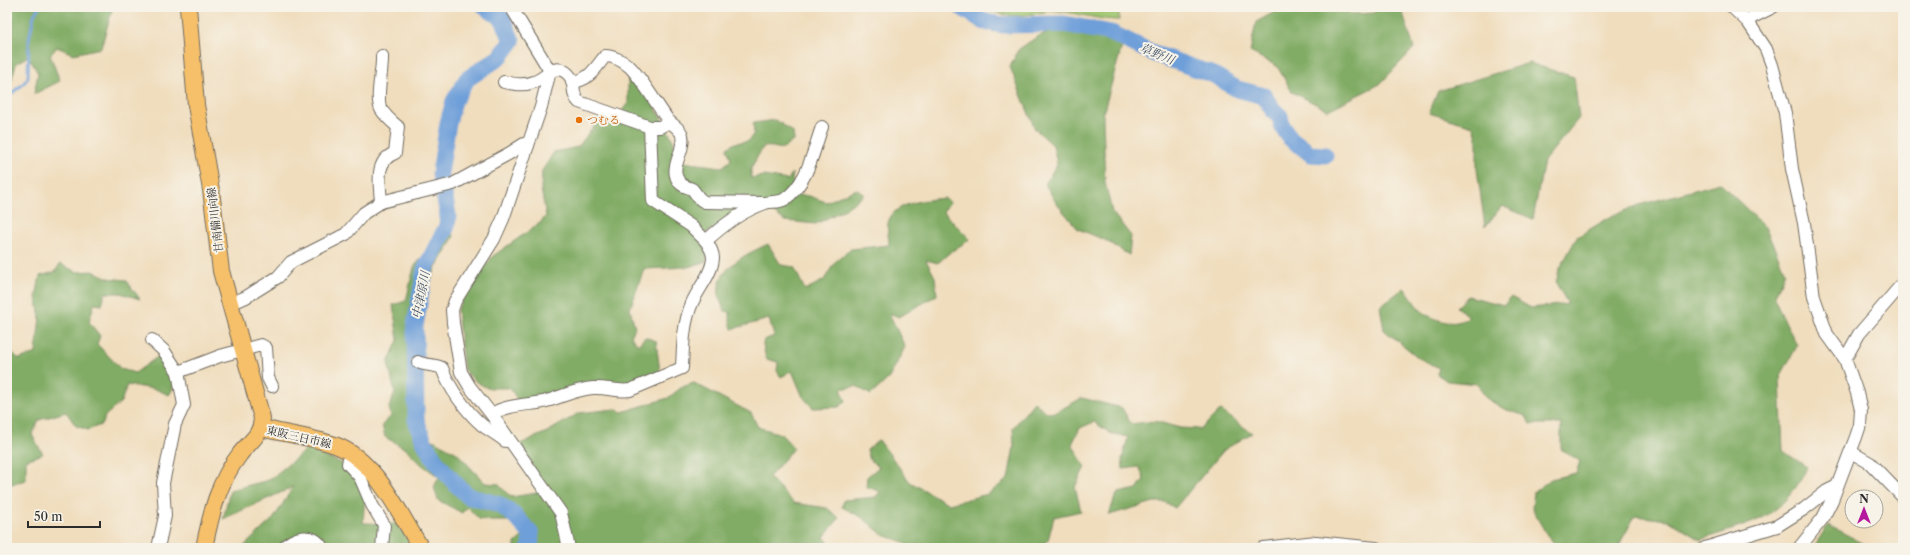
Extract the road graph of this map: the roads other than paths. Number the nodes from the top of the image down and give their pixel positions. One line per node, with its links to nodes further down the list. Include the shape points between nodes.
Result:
1 (188, 7): 18 (main road, 甘南備川向線, via 196,105 222,271)
2 (511, 7): 7 (street)
3 (1732, 7): 5 (street)
4 (1773, 7): 5 (street)
5 (1747, 20): 21 (street, via 1766,49 1785,112 1792,170 1804,223 1814,297 1827,334)
6 (382, 56): 14 (street, via 380,108 398,127 398,137 396,153 388,156 380,172)
7 (550, 71): 8 (street, via 533,83); 9 (street, via 554,69 565,72); 13 (street)
8 (504, 82)
9 (572, 82): 10 (street, via 586,78 605,56 612,56 629,67); 11 (street, via 574,96 579,102)
10 (669, 122): 11 (street, via 660,128); 15 (street, via 680,130 682,136 682,146 674,170 675,176 682,185 692,189 701,201)
11 (650, 127): 16 (street, via 653,201 692,226)
12 (822, 127): 15 (street, via 799,185 784,200)
13 (528, 145): 14 (street, via 524,144 453,184); 25 (street, via 494,239 462,288 452,310 461,372)
14 (381, 202): 18 (street, via 364,213 346,234 291,262 278,277)
15 (766, 202): 16 (street, via 729,222)
16 (706, 242): 25 (street, via 711,248 712,265 691,304 684,334 682,368 630,390 593,388 498,410)
17 (1903, 283): 21 (street, via 1859,334)
18 (230, 304): 20 (main road, 甘南備川向線)
19 (152, 340): 23 (street, via 164,351)
20 (243, 349): 23 (street); 24 (street, via 261,346 266,348 268,378); 26 (main road, 甘南備川向線, via 261,413)
21 (1845, 359): 28 (street, via 1861,410 1860,426)
22 (418, 362): 27 (street, via 435,364 442,368 447,382 478,421 507,443)
23 (178, 372): 32 (street, via 184,405 175,424 163,483 165,516)
24 (272, 386)
25 (492, 414): 27 (street)
26 (261, 428): 29 (main road, 東阪三日市線, via 335,445); 33 (main road, 東阪三日市線, via 240,453 219,489 212,507)
27 (511, 442): 38 (street, via 561,513)
28 (1851, 452): 30 (street); 31 (street, via 1870,463)
29 (350, 453): 36 (street, via 348,464 360,478 384,525); 37 (main road, 東阪三日市線, via 372,470)
30 (1837, 486): 41 (street, via 1827,490 1777,526); 42 (street, via 1823,518)
31 (1903, 497)
32 (158, 548)
33 (204, 548)
34 (284, 548): 35 (street, via 287,543 299,537 310,538)
35 (322, 548)
36 (382, 548)
37 (421, 548)
38 (569, 548)
39 (1263, 548): 40 (street, via 1316,542)
40 (1376, 548)
41 (1705, 548)
42 (1799, 548)

